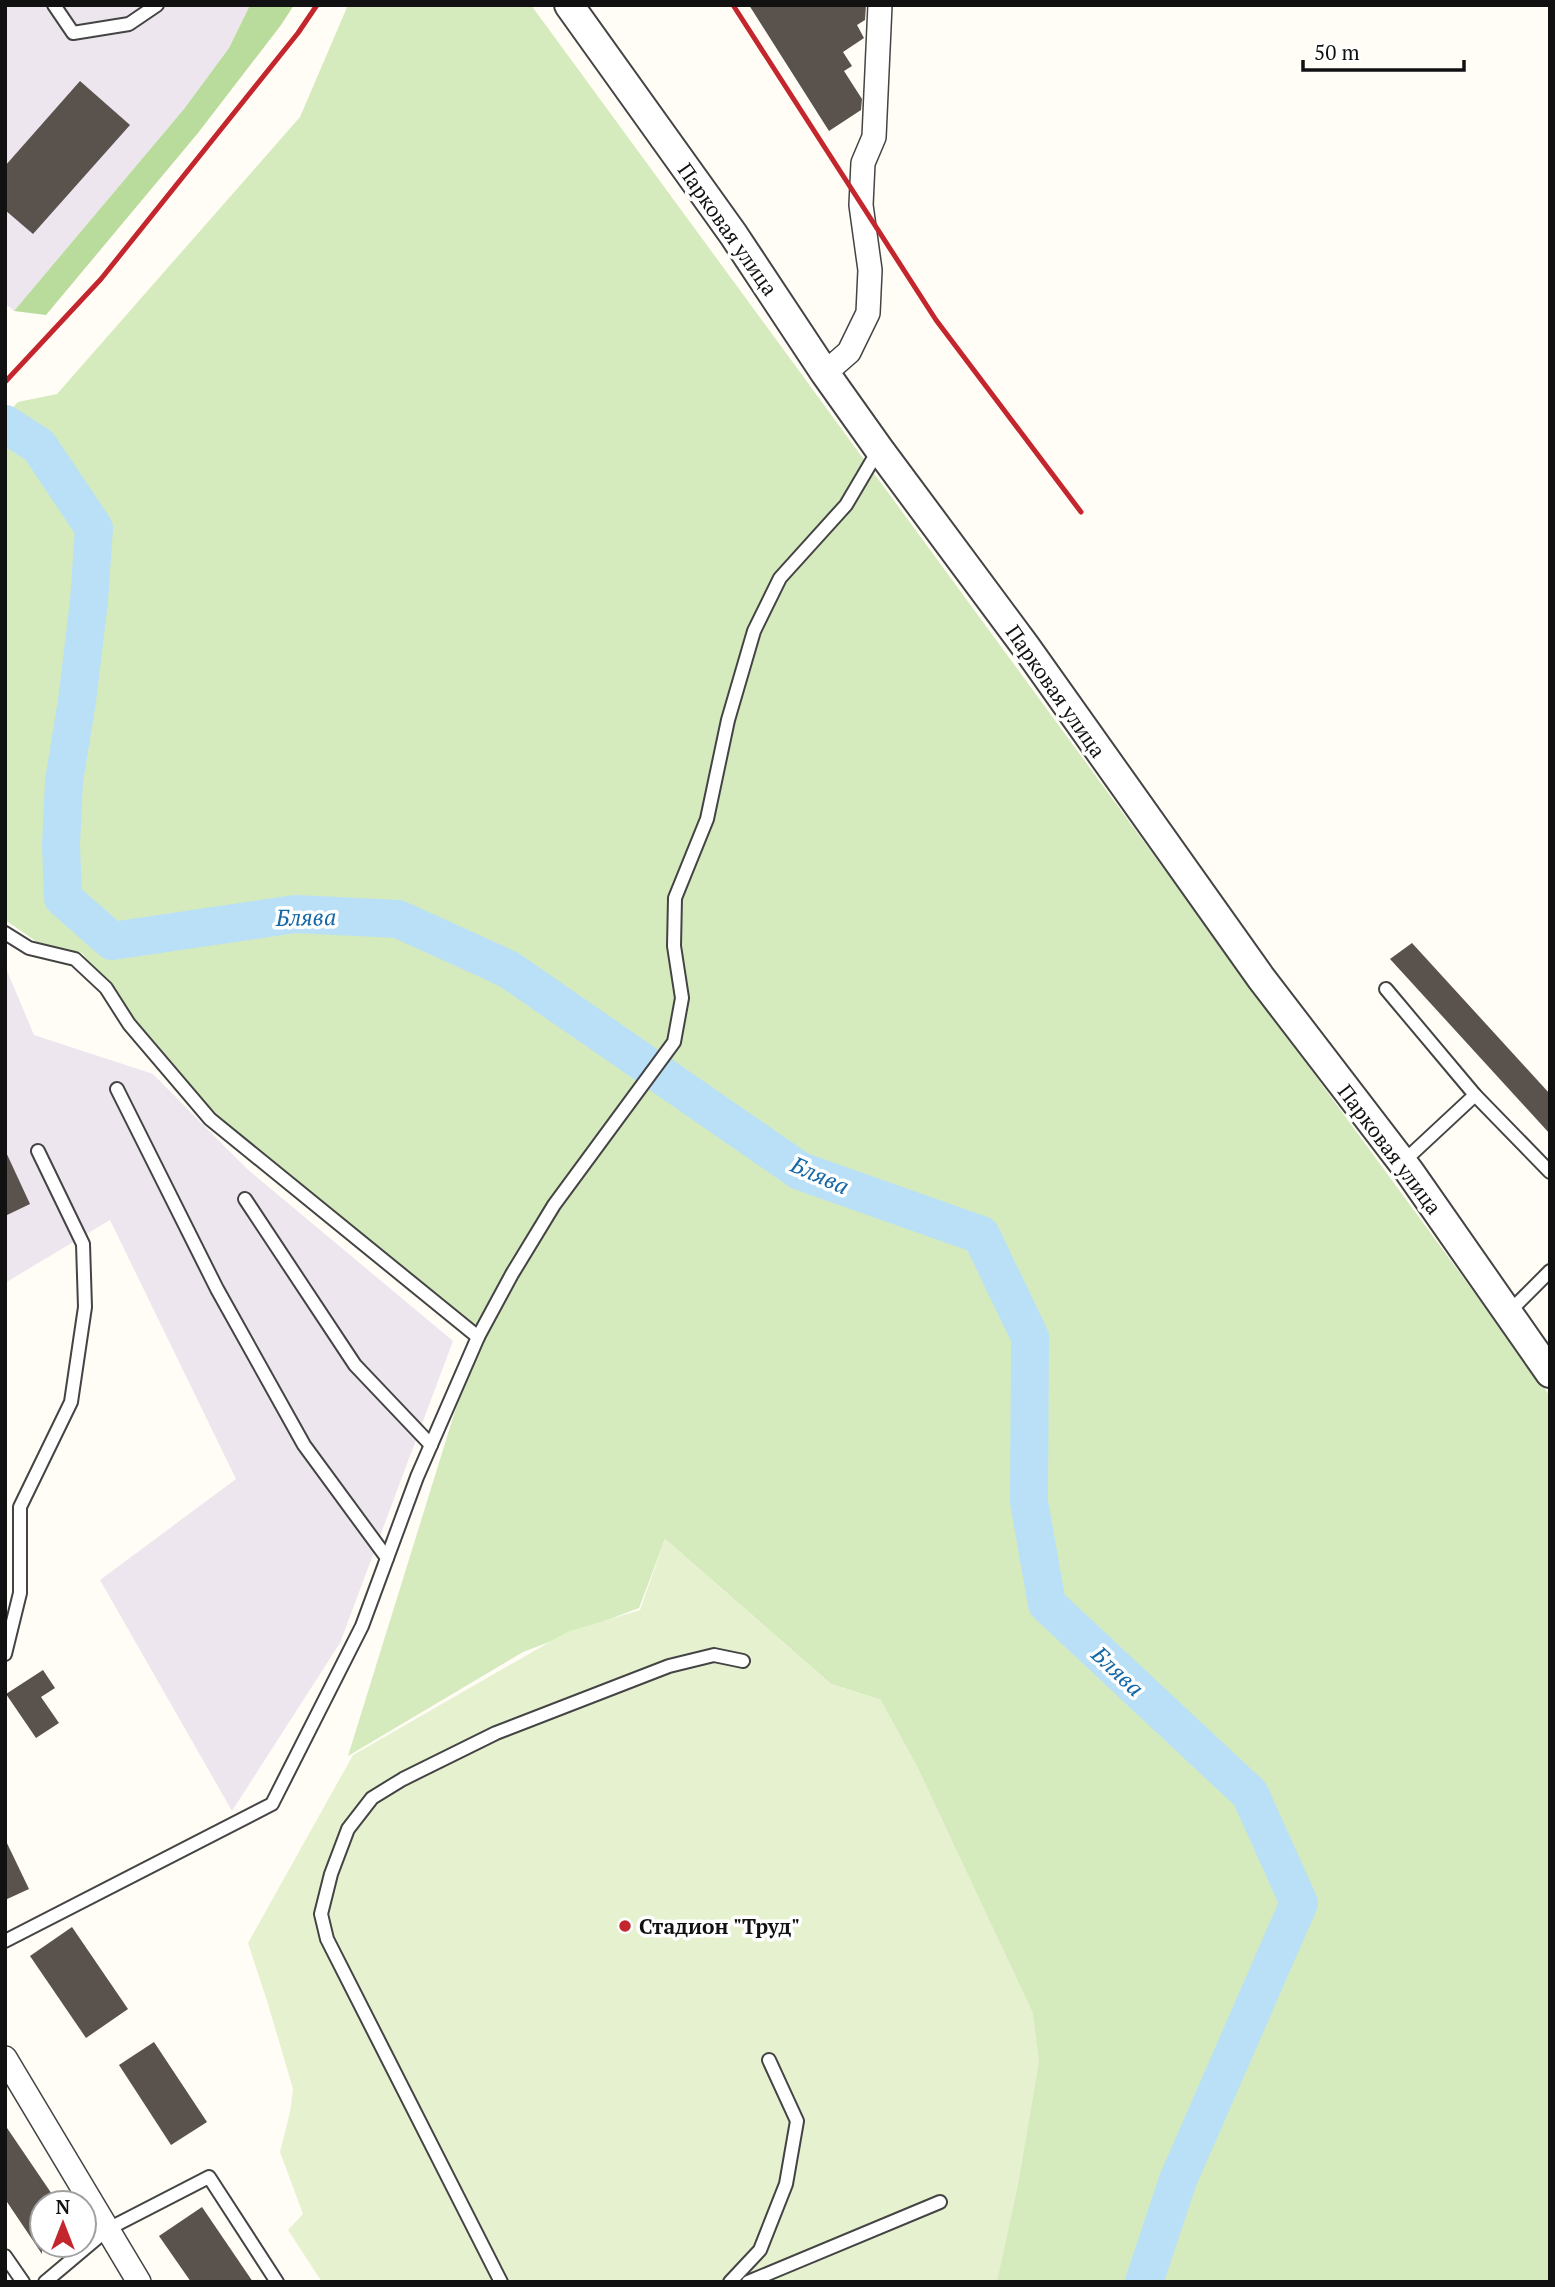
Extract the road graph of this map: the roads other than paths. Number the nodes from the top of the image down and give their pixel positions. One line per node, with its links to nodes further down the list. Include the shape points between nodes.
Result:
1 (54, 5): 2 (lane, via 73,33 129,24)
2 (157, 5)
3 (569, 5): 5 (street, Парковая улица, via 733,234)
4 (880, 5): 5 (street, via 874,137 863,163 861,205 870,270 868,313 849,352)
5 (825, 373): 6 (street, Парковая улица)
6 (879, 449): 12 (street, Парковая улица, via 1027,647 1261,978); 17 (lane, via 846,505 780,578 754,631 728,720 707,819 675,898 674,946 682,998 674,1042 554,1205)
7 (5, 933): 17 (lane, via 29,948 75,959 106,988 129,1024 210,1119)
8 (1386, 989): 10 (lane)
9 (117, 1089): 20 (lane, via 217,1289 304,1445)
10 (1475, 1095): 12 (lane); 13 (lane)
11 (38, 1151): 21 (lane, via 83,1244 85,1307 71,1402 20,1507 20,1593)
12 (1402, 1162): 16 (street, Парковая улица)
13 (1550, 1172)
14 (245, 1199): 19 (lane, via 355,1365)
15 (1550, 1271): 16 (lane)
16 (1508, 1313): 18 (street, Парковая улица)
17 (478, 1337): 19 (lane)
18 (1550, 1373)
19 (431, 1445): 20 (lane)
20 (387, 1558): 23 (lane, via 362,1626 272,1804)
21 (5, 1654)
22 (743, 1661): 33 (lane, via 714,1655 669,1666 496,1733 372,1798 348,1829 321,1914 327,1939)
23 (5, 1941)
24 (5, 2058): 27 (street)
25 (769, 2060): 34 (lane, via 797,2121 786,2184 760,2250)
26 (940, 2202): 35 (lane)
27 (108, 2229): 30 (lane); 31 (street); 32 (lane, via 209,2177)
28 (5, 2256): 29 (lane)
29 (23, 2282)
30 (45, 2282)
31 (139, 2282)
32 (277, 2282)
33 (501, 2282)
34 (730, 2282)
35 (748, 2282)

